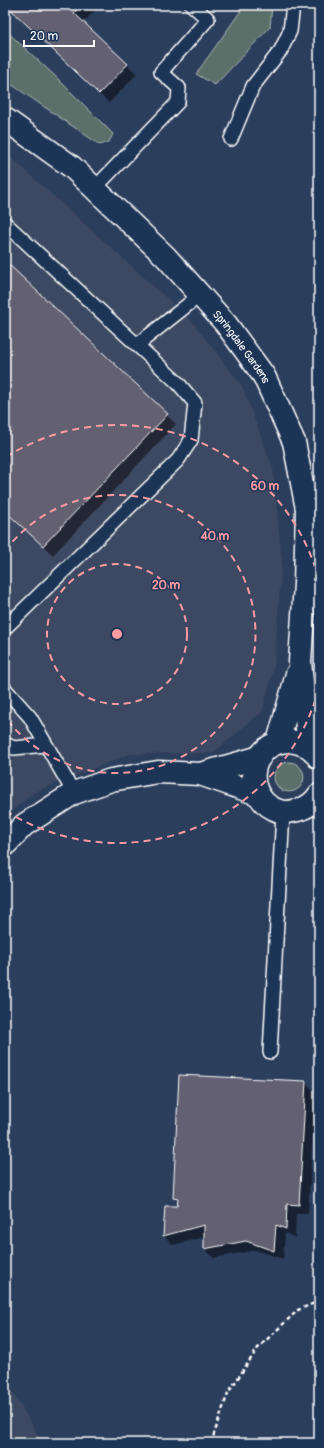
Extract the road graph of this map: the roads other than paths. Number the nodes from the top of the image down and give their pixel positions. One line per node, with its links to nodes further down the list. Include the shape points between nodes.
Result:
1 (192, 5): 5 (lane, via 208,19 161,72 179,88 178,102)
2 (293, 5): 4 (lane, via 290,30 281,50 253,86)
3 (5, 118): 5 (street, Springdale Gardens, via 72,167)
4 (231, 140)
5 (95, 188): 7 (street, Springdale Gardens, via 166,257)
6 (5, 223): 8 (lane)
7 (200, 295): 8 (lane); 10 (street, Springdale Gardens, via 226,324 264,376 294,442 308,509)
8 (137, 345): 9 (lane, via 178,383 195,403 191,440 178,460)
9 (5, 628)
10 (300, 662): 12 (street, Springdale Gardens); 15 (street, Springdale Gardens)
11 (5, 690): 14 (lane, via 30,717)
12 (278, 742): 15 (street, via 294,741); 16 (street, via 264,750)
13 (5, 744): 14 (lane, via 14,748)
14 (46, 745): 18 (lane)
15 (314, 752)
16 (260, 757): 17 (street); 19 (street, via 253,779)
17 (200, 774): 18 (street, via 158,772 111,780); 19 (street)
18 (74, 793): 22 (street, via 24,825)
19 (258, 794): 21 (street, via 268,806)
20 (318, 796): 21 (street, via 313,803 299,811)
21 (283, 812): 23 (lane)
22 (5, 845)
23 (270, 1052)

